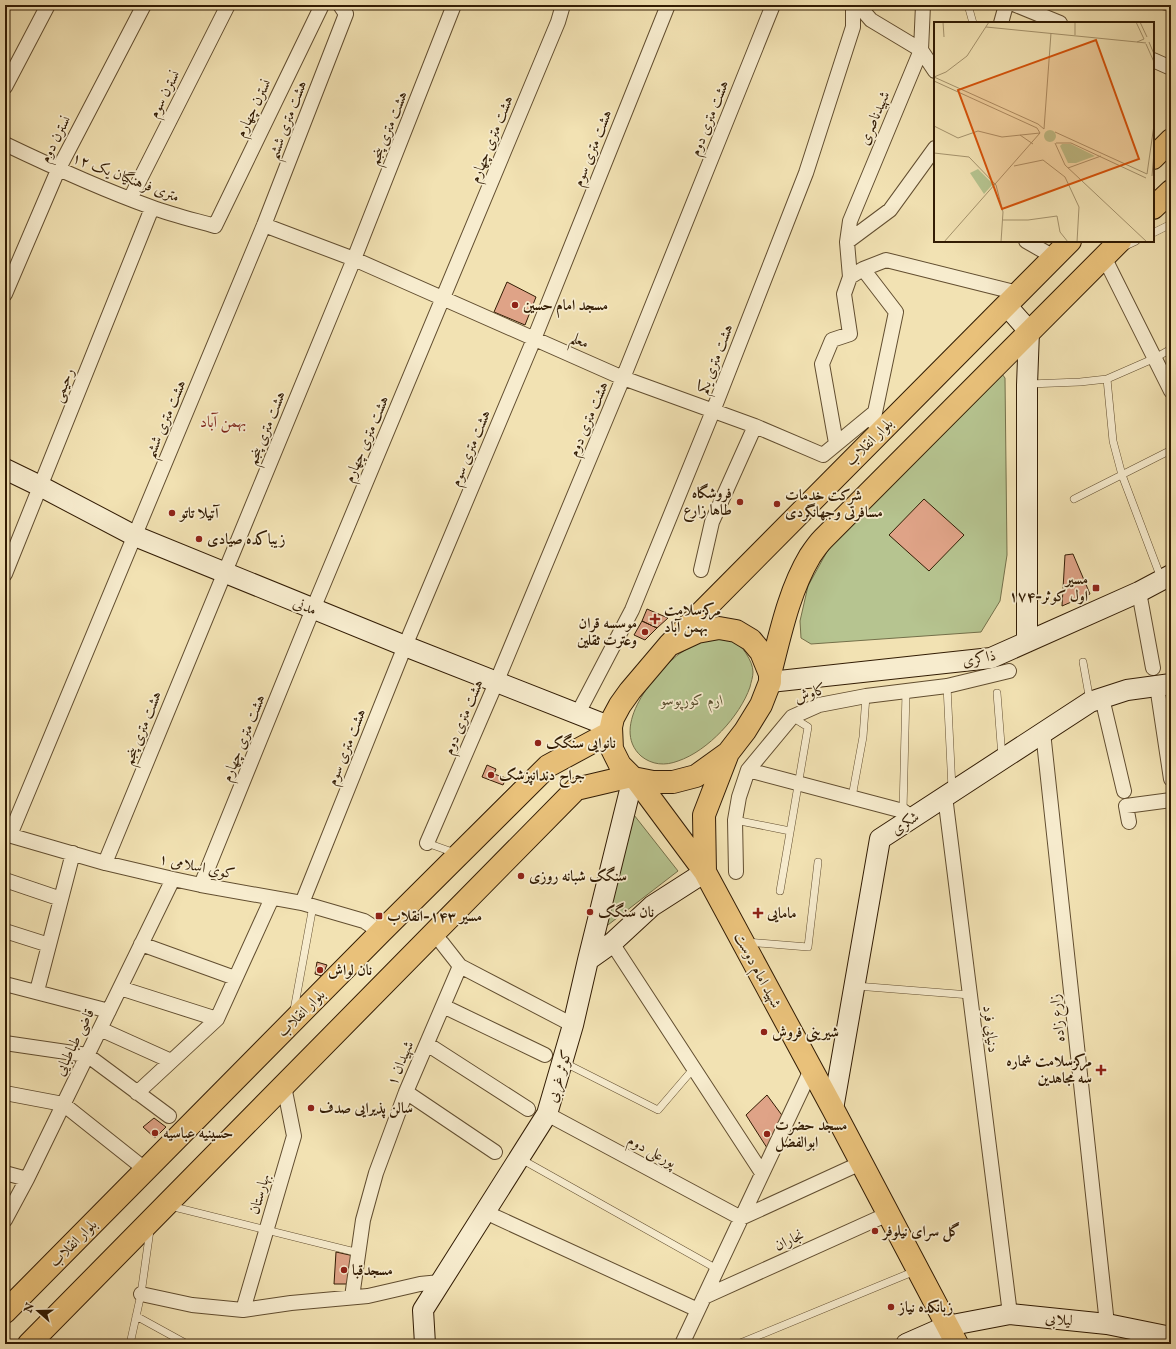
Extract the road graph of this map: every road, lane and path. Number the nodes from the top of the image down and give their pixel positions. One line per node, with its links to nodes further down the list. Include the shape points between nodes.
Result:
1 (48, 5): 25 (street)
2 (144, 5): 28 (street, نسترن دوم)
3 (228, 5): 30 (street, نسترن سوم)
4 (322, 5): 35 (street, نسترن چهارم)
5 (454, 5): 44 (street, هشت متری پنجم)
6 (563, 5): 48 (street, هشت متری چهارم)
7 (668, 5): 51 (street, هشت متری سوم)
8 (773, 5): 54 (street, هشت متری دوم)
9 (853, 5): 58 (street, هشت متری یکم, via 853,27 806,173)
10 (858, 5): 21 (street, via 871,20)
11 (924, 5): 21 (street, شهید‌ناصری)
12 (968, 5): 18 (lane)
13 (1006, 5): 19 (street)
14 (1016, 5): 20 (street)
15 (1159, 5): 16 (lane)
16 (1171, 8)
17 (343, 10): 34 (street, هشت متری ششم)
18 (973, 22)
19 (1001, 22)
20 (1058, 22)
21 (921, 50): 24 (street); 37 (street, شهید‌ناصری, via 850,221)
22 (1154, 60): 23 (street)
23 (1171, 68)
24 (934, 70)
25 (5, 87)
26 (5, 144): 28 (street, ۱۲ متری فرهنگیان یک)
27 (934, 149): 37 (street, via 890,210)
28 (58, 170): 30 (street, ۱۲ متری فرهنگیان یک); 47 (street, نسترن دوم)
29 (1171, 190): 31 (main road)
30 (130, 199): 32 (street, ۱۲ متری فرهنگیان یک)
31 (1154, 207)
32 (152, 208): 35 (street, ۱۲ متری فرهنگیان یک); 66 (street, رحیمی)
33 (1171, 224): 36 (lane)
34 (264, 225): 44 (street, معلم); 68 (street, هشت متری ششم)
35 (215, 226)
36 (1154, 232)
37 (847, 242): 46 (street, شهید‌ناصری)
38 (1028, 242): 42 (street)
39 (1069, 242): 42 (main road, بلوار انقلاب)
40 (1119, 242): 43 (main road)
41 (1134, 242): 43 (lane)
42 (1054, 257): 49 (main road, بلوار انقلاب)
43 (1104, 257): 50 (main road); 53 (street)
44 (354, 259): 48 (street, معلم); 70 (street, هشت متری پنجم)
45 (863, 270): 46 (street); 49 (street, via 886,260); 59 (street, via 896,312)
46 (850, 277): 61 (street, via 844,294 850,334 832,340 822,364)
47 (5, 294)
48 (443, 299): 51 (street, معلم); 74 (street, هشت متری چهارم)
49 (1012, 299): 50 (main road); 62 (main road, بلوار انقلاب)
50 (1029, 331): 56 (main road); 80 (main road, via 823,539 810,556 800,575 785,617)
51 (534, 339): 54 (street, معلم); 77 (street, هشت متری سوم)
52 (1171, 349): 53 (lane)
53 (1155, 358): 55 (lane); 57 (street)
54 (623, 378): 58 (street, معلم); 82 (street, هشت متری دوم)
55 (1107, 379): 56 (lane); 65 (lane, via 1113,441)
56 (1027, 385): 75 (main road)
57 (1171, 391)
58 (713, 411): 60 (street, معلم); 88 (street, هشت متری یکم, via 632,610)
59 (874, 412): 61 (street, معلم); 62 (street)
60 (755, 426): 61 (street, معلم, via 823,455); 69 (street, via 712,522)
61 (836, 443)
62 (868, 444): 76 (main road, بلوار انقلاب)
63 (1171, 450): 65 (lane)
64 (5, 470): 66 (main road, مدنی)
65 (1122, 475): 67 (lane); 72 (lane)
66 (40, 486): 68 (main road, مدنی); 71 (street, رحیمی)
67 (1074, 499)
68 (135, 536): 70 (main road, مدنی); 107 (street, هشت متری ششم)
69 (701, 570)
70 (224, 573): 74 (main road, مدنی); 112 (street, هشت متری پنجم)
71 (5, 574)
72 (1167, 577): 73 (main road, ذاکری)
73 (1138, 592): 75 (main road, ذاکری); 81 (street)
74 (313, 610): 77 (main road, مدنی); 117 (street, هشت متری چهارم)
75 (1027, 642): 80 (main road, ذاکری, via 991,658)
76 (669, 645): 80 (main road, via 697,632 719,628 736,631 751,640 761,652); 90 (main road, بلوار انقلاب, via 620,704 613,718)
77 (405, 646): 82 (main road, مدنی); 121 (street, هشت متری سوم)
78 (1083, 662): 87 (lane)
79 (1009, 671): 83 (street, کاوش)
80 (770, 678): 93 (main road, via 761,705)
81 (1160, 679): 87 (main road, شکری); 92 (street)
82 (496, 683): 88 (main road, مدنی); 108 (street, هشت متری دوم)
83 (947, 686): 84 (street, کاوش); 100 (lane)
84 (906, 692): 86 (street, کاوش); 103 (lane)
85 (997, 693): 94 (lane)
86 (866, 696): 89 (street, کاوش, via 818,705); 101 (lane, via 863,736)
87 (1096, 700): 91 (main road, شکری); 99 (street)
88 (577, 715): 90 (main road, مدنی)
89 (792, 717): 95 (street, کاوش); 98 (lane, via 808,727)
90 (611, 730): 96 (main road, شهید امام دوست, via 612,749 620,765); 110 (main road, بلوار انقلاب, via 548,766)
91 (1043, 732): 94 (main road, شکری); 185 (street, زارع زاده)
92 (1168, 744): 97 (street)
93 (728, 753): 96 (main road, via 696,776 673,782); 113 (main road, via 704,815)
94 (1002, 758): 100 (main road, شکری)
95 (748, 770): 98 (street); 104 (street, کاوش)
96 (633, 778): 113 (main road, شهید امام دوست); 129 (main road, کوثر غربی); 150 (main road, via 576,789)
97 (1171, 779)
98 (798, 782): 101 (street); 106 (lane)
99 (1124, 791)
100 (949, 794): 103 (main road, شکری); 136 (street, دنیایی فرد)
101 (852, 797): 103 (street)
102 (1171, 800): 105 (street, via 1126,806)
103 (908, 814): 133 (main road, شکری, via 880,839)
104 (735, 820): 106 (lane); 114 (street, کاوش)
105 (1129, 822)
106 (790, 831): 118 (lane)
107 (7, 834): 109 (street, کوی اسلامی ۱)
108 (427, 842): 110 (lane)
109 (73, 853): 112 (street, کوی اسلامی ۱); 120 (street)
110 (458, 855): 123 (main road, بلوار انقلاب)
111 (818, 862): 124 (lane, via 808,947)
112 (105, 863): 115 (street, کوی اسلامی ۱)
113 (706, 872): 124 (main road, شهید امام دوست); 125 (main road, via 652,906)
114 (736, 872)
115 (173, 879): 117 (street, کوی اسلامی ۱); 127 (street, قاضی طباطبایی)
116 (5, 880): 120 (street)
117 (201, 885): 119 (street, کوی اسلامی ۱)
118 (780, 891)
119 (272, 898): 121 (street, کوی اسلامی ۱); 131 (street)
120 (61, 899): 128 (street)
121 (308, 904): 123 (street, کوی اسلامی ۱, via 364,921); 140 (lane)
122 (5, 931): 128 (street)
123 (380, 932): 140 (main road, بلوار انقلاب)
124 (742, 941): 149 (main road, شهید امام دوست)
125 (612, 942): 129 (main road); 148 (street)
126 (442, 943): 130 (street)
127 (141, 944): 131 (street); 134 (street, قاضی طباطبایی)
128 (49, 946): 135 (street)
129 (588, 960): 141 (main road, کوثر غربی)
130 (460, 966): 137 (street, شهیدان ۱); 141 (street)
131 (235, 978): 139 (street)
132 (5, 984): 135 (street)
133 (854, 985): 136 (lane); 156 (main road, شکری)
134 (120, 988): 138 (street, قاضی طباطبایی); 139 (street)
135 (37, 991): 138 (street)
136 (970, 995): 183 (street, دنیایی فرد)
137 (443, 1006): 144 (street, شهیدان ۱); 146 (street)
138 (109, 1011): 142 (street, قاضی طباطبایی)
139 (217, 1019): 147 (street)
140 (292, 1022): 162 (main road, بلوار انقلاب)
141 (573, 1025): 146 (main road, کوثر غربی)
142 (100, 1029): 145 (street, قاضی طباطبایی); 147 (street)
143 (5, 1043): 145 (street)
144 (427, 1044): 151 (street, شهیدان ۱); 155 (street)
145 (87, 1056): 153 (street); 154 (street, قاضی طباطبایی)
146 (554, 1059): 148 (lane, via 658,1110); 157 (main road, کوثر غربی)
147 (171, 1061): 153 (street)
148 (694, 1068): 164 (street)
149 (811, 1070): 156 (main road, شهید امام دوست); 164 (street)
150 (284, 1086): 166 (main road); 172 (street, بهارستان, via 294,1136)
151 (406, 1092): 159 (street); 173 (street, شهیدان ۱, via 376,1173 363,1220)
152 (5, 1093): 154 (street)
153 (137, 1093): 158 (street)
154 (63, 1104): 162 (street); 165 (street, قاضی طباطبایی)
155 (528, 1109)
156 (833, 1109): 161 (main road, شهید امام دوست)
157 (547, 1114): 160 (main road, کوثر غربی); 169 (street, پورعلی دوم)
158 (169, 1116)
159 (495, 1152)
160 (519, 1158): 167 (main road, کوثر غربی); 174 (lane)
161 (861, 1163): 168 (main road, شهید امام دوست); 169 (street)
162 (146, 1170): 182 (main road, بلوار انقلاب)
163 (5, 1173): 165 (street)
164 (762, 1173): 169 (street)
165 (27, 1179): 170 (street, قاضی طباطبایی)
166 (166, 1205): 171 (main road); 172 (lane)
167 (485, 1212): 176 (main road, کوثر غربی); 181 (street)
168 (888, 1214): 175 (main road, شهید امام دوست); 179 (street, نجاران)
169 (741, 1218): 174 (street)
170 (5, 1220)
171 (151, 1221): 177 (lane); 188 (main road)
172 (267, 1230): 173 (lane); 180 (street, بهارستان)
173 (358, 1253): 178 (street, شهیدان ۱)
174 (717, 1269): 179 (street)
175 (918, 1270): 186 (main road, شهید امام دوست); 193 (lane)
176 (440, 1282): 178 (street); 191 (main road, کوثر غربی, via 423,1310)
177 (142, 1294): 180 (street, via 192,1305); 184 (lane)
178 (352, 1297): 180 (street)
179 (704, 1297): 181 (street)
180 (244, 1310)
181 (698, 1310): 192 (street)
182 (5, 1312)
183 (1010, 1314): 185 (main road, لیلابی); 186 (main road, لیلابی)
184 (136, 1316): 189 (lane); 190 (lane)
185 (1107, 1324): 187 (main road, لیلابی)
186 (952, 1335): 194 (main road, لیلابی)
187 (1171, 1337)
188 (29, 1344)
189 (130, 1344)
190 (187, 1344)
191 (425, 1344)
192 (682, 1344)
193 (738, 1344)
194 (906, 1344)

